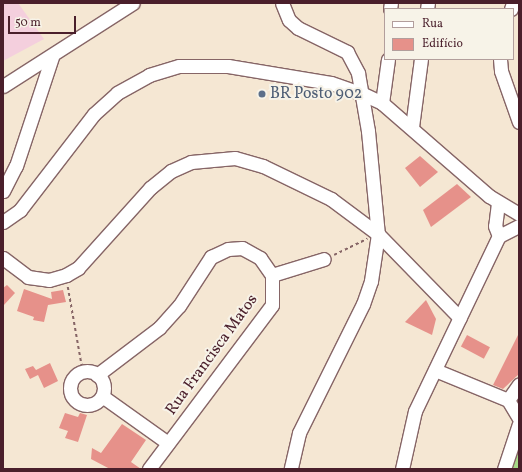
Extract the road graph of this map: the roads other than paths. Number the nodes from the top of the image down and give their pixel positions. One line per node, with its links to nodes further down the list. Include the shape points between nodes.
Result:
1 (133, 3): 3 (street)
2 (282, 3): 8 (street, via 289,20 298,28 347,52 358,73)
3 (52, 57): 7 (street); 12 (street, via 16,166)
4 (388, 60): 9 (street)
5 (421, 60): 11 (street)
6 (500, 60): 10 (street, via 500,71)
7 (3, 86)
8 (363, 94): 9 (street); 15 (street, via 331,83 228,66 179,66 149,75 117,93 94,114 20,210); 17 (street)
9 (382, 103): 11 (street)
10 (519, 122)
11 (412, 127): 13 (street)
12 (3, 191)
13 (498, 203): 14 (street); 18 (street, via 495,220)
14 (519, 214)
15 (3, 222)
16 (519, 226): 18 (street)
17 (378, 234): 19 (street, via 332,199 263,166 235,158 214,158 184,165 150,188 78,268 66,275 49,280 28,277); 22 (street); 32 (street, via 371,281 363,304 299,433)
18 (499, 236): 22 (street)
19 (3, 258)
20 (324, 259): 21 (street)
21 (272, 275): 24 (street, via 260,258 242,248 228,249 211,257 179,306 159,328); 30 (street, Rua Francisca Matos, via 272,305)
22 (460, 318): 23 (street)
23 (435, 370): 27 (street); 33 (street, via 415,411)
24 (97, 375): 26 (street, via 104,387); 26 (street, via 83,372 70,385 74,398 86,405)
25 (519, 384): 27 (street)
26 (102, 396): 30 (street)
27 (508, 400): 28 (street)
28 (519, 418)
29 (519, 424): 34 (street)
30 (168, 443): 31 (street, Rua Francisca Matos)
31 (149, 469)
32 (291, 469)
33 (402, 469)
34 (504, 469)

